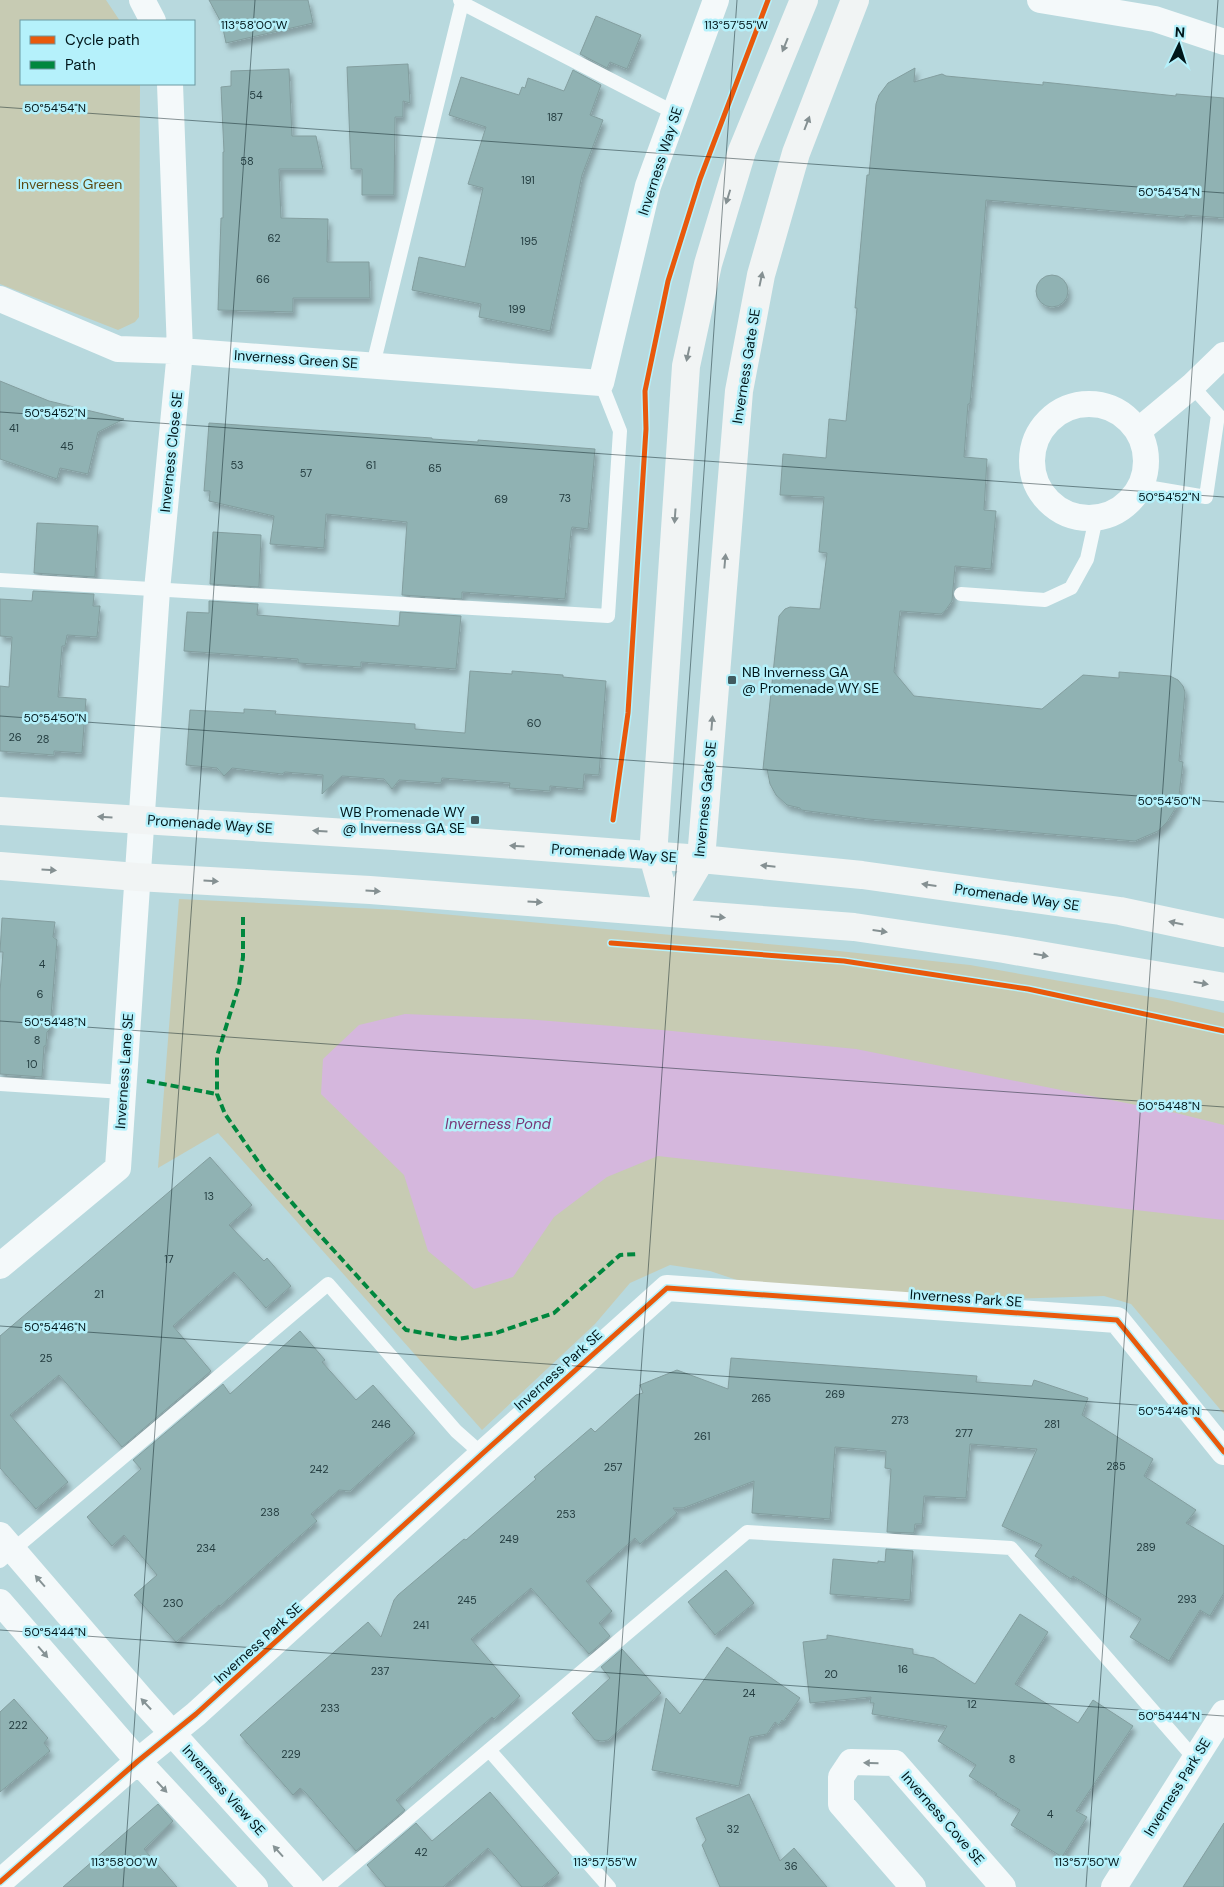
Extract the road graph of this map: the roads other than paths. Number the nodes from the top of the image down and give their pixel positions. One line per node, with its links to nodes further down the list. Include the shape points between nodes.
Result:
1 (142, 0): 7 (street)
2 (716, 0): 10 (street, Inverness Way SE)
3 (804, 0): 25 (street, one-way to 25, via 742,151 708,264 686,366)
4 (855, 0): 26 (street, Inverness Gate SE, one-way to 4, via 739,391 761,275 796,153)
5 (1040, 0): 8 (street, via 1155,19)
6 (461, 1): 10 (lane); 14 (lane)
7 (153, 20)
8 (1224, 42)
9 (170, 85): 12 (street, Inverness Close SE)
10 (675, 113): 15 (street, Inverness Way SE, via 648,186)
11 (0, 299): 12 (street, Inverness Green SE, via 118,350)
12 (180, 350): 14 (street, Inverness Green SE); 21 (street, Inverness Close SE)
13 (1224, 355): 16 (street)
14 (373, 365): 15 (street, Inverness Green SE)
15 (602, 383): 21 (lane, via 620,431 608,616)
16 (1192, 386): 17 (street); 18 (lane, via 1218,416 1206,497)
17 (1138, 431): 18 (street, via 1146,458); 19 (street, via 1126,416 1109,407 1090,403 1071,406 1055,414 1037,436 1031,464 1034,482 1044,498 1059,511 1077,518)
18 (1141, 486): 19 (street, via 1130,501 1114,513)
19 (1096, 518): 22 (lane, via 1087,559 1071,588 1045,600)
20 (0, 580): 21 (lane)
21 (157, 590): 24 (street, Inverness Close SE)
22 (961, 594)
23 (0, 811): 24 (street, Promenade Way SE, one-way to 23)
24 (141, 820): 25 (street, Promenade Way SE, one-way to 24); 28 (street, Inverness Lane SE)
25 (653, 856): 26 (street, Promenade Way SE); 29 (street)
26 (701, 859): 29 (street, Inverness Gate SE); 30 (street, Promenade Way SE, one-way to 26, via 1120,911 862,875)
27 (0, 866): 28 (street, one-way to 28)
28 (137, 877): 29 (street, one-way to 29, via 370,890); 33 (street, Inverness Lane SE)
29 (670, 913): 31 (street, one-way to 31, via 854,928)
30 (1224, 933)
31 (1224, 986)
32 (0, 1084): 33 (lane)
33 (123, 1092): 34 (street, Inverness Lane SE, via 118,1168)
34 (0, 1266)
35 (1224, 1452): 36 (street, Inverness Park SE, via 1117,1320 666,1288)
36 (482, 1454): 37 (lane, via 456,1431 328,1284); 40 (street, Inverness Park SE)
37 (4, 1549): 40 (street, Inverness View SE, one-way to 37)
38 (0, 1602): 43 (street, one-way to 43)
39 (1224, 1713): 42 (street, Inverness Park SE)
40 (174, 1734): 43 (street, Inverness Park SE); 46 (street, Inverness View SE, one-way to 40)
41 (488, 1750): 42 (lane, via 747,1532 1011,1548); 47 (lane); 48 (lane)
42 (1195, 1759): 51 (street, Inverness Park SE)
43 (138, 1761): 44 (street, Inverness Park SE); 45 (street, one-way to 45)
44 (0, 1882)
45 (255, 1887)
46 (311, 1887)
47 (326, 1887)
48 (609, 1887)
49 (913, 1887): 50 (street, Inverness Cove SE, one-way to 49, via 895,1763 851,1762 841,1777 841,1804)
50 (1004, 1887)
51 (1114, 1887)

